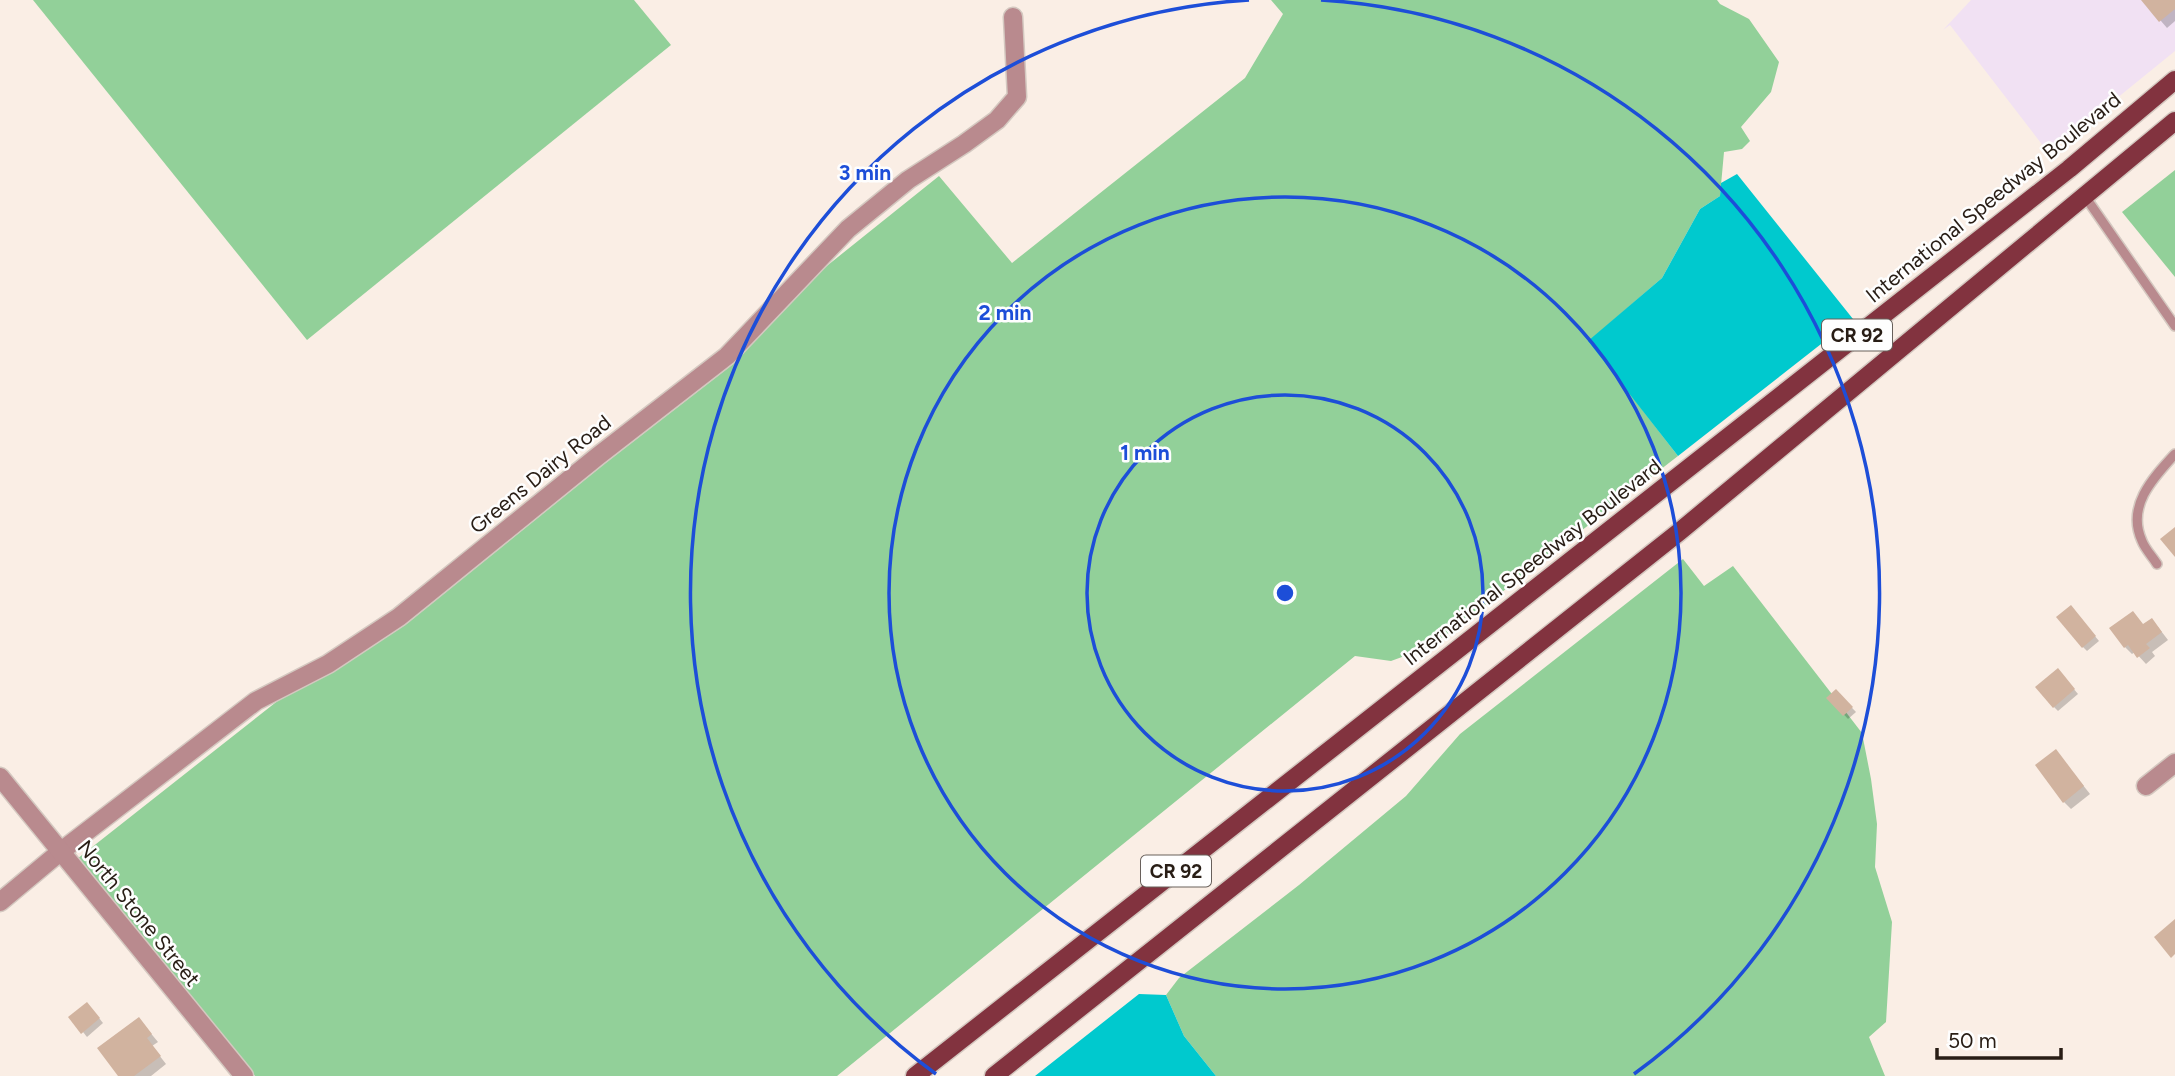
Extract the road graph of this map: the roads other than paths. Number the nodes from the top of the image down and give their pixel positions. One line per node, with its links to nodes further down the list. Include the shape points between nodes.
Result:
1 (1013, 17): 12 (street, Greens Dairy Road, via 1017,97 997,120 908,180 848,229 727,356 399,618 328,664 256,701)
2 (2175, 80): 4 (main road, International Speedway Boulevard / CR 92)
3 (2175, 121): 5 (main road, CR 92)
4 (2068, 169): 5 (main road); 15 (main road, International Speedway Boulevard / CR 92)
5 (2084, 195): 6 (lane); 16 (main road, CR 92, via 1679,532)
6 (2175, 326)
7 (2175, 454): 8 (lane, via 2150,482 2138,506 2136,520 2142,541)
8 (2157, 564)
9 (2175, 763): 11 (street)
10 (0, 777): 12 (street, North Stone Street)
11 (2146, 786)
12 (60, 852): 13 (street, Greens Dairy Road); 14 (street, North Stone Street)
13 (0, 902)
14 (244, 1076)
15 (915, 1076)
16 (994, 1076)

